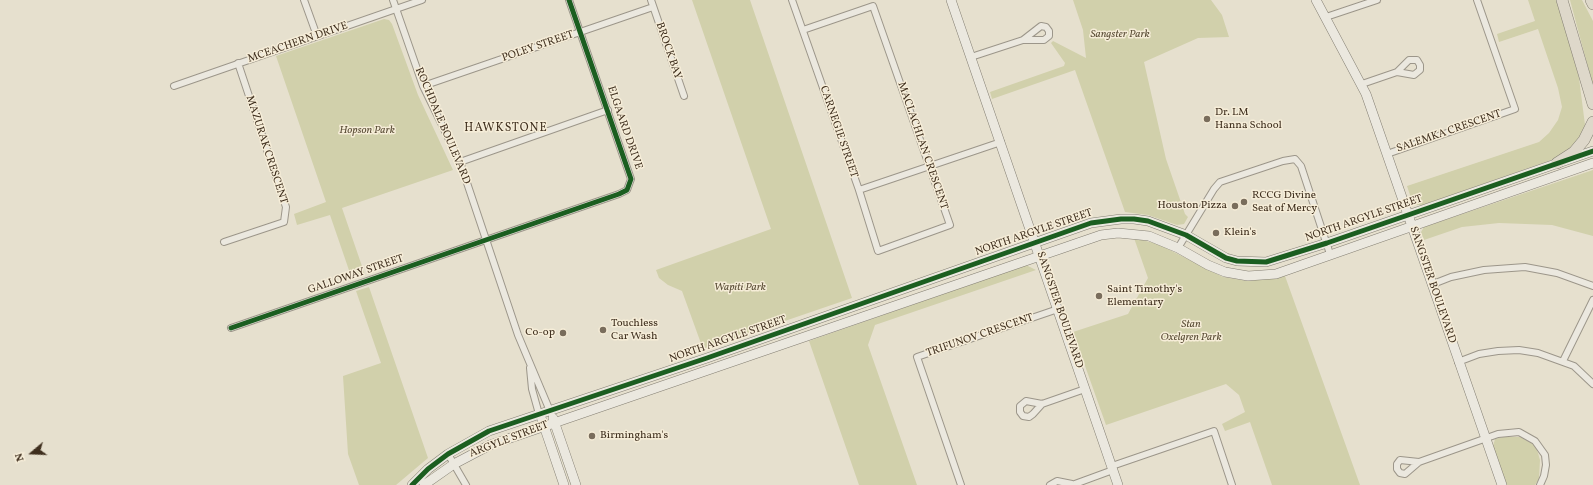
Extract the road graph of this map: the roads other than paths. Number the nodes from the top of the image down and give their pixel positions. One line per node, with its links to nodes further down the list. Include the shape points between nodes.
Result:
1 (304, 0): 19 (street)
2 (393, 0): 15 (street, ROCHDALE BOULEVARD)
3 (422, 0): 15 (street, MCEACHERN DRIVE)
4 (569, 0): 18 (street, ELGAARD DRIVE)
5 (650, 0): 14 (street, BROCK BAY)
6 (792, 0): 17 (street, CARNEGIE STREET)
7 (951, 0): 21 (street, SANGSTER BOULEVARD)
8 (1316, 0): 16 (street, SANGSTER BOULEVARD)
9 (1377, 0): 16 (street)
10 (1477, 0): 33 (street, SALEMKA CRESCENT, via 1515,110)
11 (1562, 0): 28 (highway)
12 (1591, 0): 13 (highway)
13 (1593, 4)
14 (653, 7): 18 (street, POLEY STREET); 27 (street, BROCK BAY)
15 (396, 9): 19 (street, MCEACHERN DRIVE); 26 (street, ROCHDALE BOULEVARD)
16 (1326, 18): 24 (street, SANGSTER BOULEVARD)
17 (803, 30): 37 (street, MACLACHLAN CRESCENT, via 874,6); 38 (street, CARNEGIE STREET)
18 (580, 32): 26 (street, POLEY STREET); 29 (street, ELGAARD DRIVE)
19 (317, 36): 22 (street, MCEACHERN DRIVE)
20 (1023, 40): 21 (street)
21 (971, 57): 31 (street, SANGSTER BOULEVARD)
22 (238, 63): 25 (street, MCEACHERN DRIVE); 43 (street, MAZURAK CRESCENT, via 286,207 284,222)
23 (1397, 72): 24 (street)
24 (1362, 84): 33 (street, SANGSTER BOULEVARD)
25 (174, 86)
26 (424, 86): 34 (street, ROCHDALE BOULEVARD)
27 (684, 96)
28 (1593, 104)
29 (608, 110): 34 (street); 42 (street, ELGAARD DRIVE, via 631,179 627,190)
30 (1593, 122): 35 (highway, via 1584,140 1574,152)
31 (1001, 142): 37 (street, CARNEGIE STREET); 44 (street, SANGSTER BOULEVARD)
32 (1593, 150): 35 (street, NORTH ARGYLE STREET)
33 (1387, 154): 39 (street, SANGSTER BOULEVARD)
34 (460, 162): 42 (street, ROCHDALE BOULEVARD)
35 (1557, 163): 39 (street, NORTH ARGYLE STREET)
36 (1593, 163): 40 (street, NORTH ARGYLE STREET)
37 (929, 165): 38 (street, CARNEGIE STREET); 38 (street, MACLACHLAN CRESCENT, via 950,225 943,228 878,251)
38 (859, 190)
39 (1408, 215): 40 (street, SANGSTER BOULEVARD); 45 (street, NORTH ARGYLE STREET)
40 (1412, 226): 47 (street, NORTH ARGYLE STREET); 49 (street, SANGSTER BOULEVARD)
41 (1186, 235): 44 (street, NORTH ARGYLE STREET, via 1134,218 1091,223); 45 (street, NORTH ARGYLE STREET, via 1226,258 1252,262 1266,262); 45 (street, via 1220,182 1295,159 1301,166); 46 (street)
42 (487, 241): 53 (street, GALLOWAY STREET); 56 (street, ROCHDALE BOULEVARD)
43 (224, 242)
44 (1036, 243): 48 (street, SANGSTER BOULEVARD); 60 (street, NORTH ARGYLE STREET)
45 (1327, 243): 47 (street)
46 (1178, 248): 47 (street, NORTH ARGYLE STREET, via 1208,266 1248,276 1276,274); 48 (street, NORTH ARGYLE STREET, via 1149,236 1118,233 1083,240)
47 (1330, 254)
48 (1040, 256): 52 (street, SANGSTER BOULEVARD); 62 (street, NORTH ARGYLE STREET, via 649,392)
49 (1433, 284): 50 (street, via 1484,270 1525,267 1557,273); 55 (street, SANGSTER BOULEVARD)
50 (1593, 286)
51 (1593, 300): 54 (street)
52 (1058, 309): 58 (street, SANGSTER BOULEVARD); 74 (street, TRIFUNOV CRESCENT, via 917,357)
53 (231, 328)
54 (1563, 361): 55 (street, via 1519,350 1479,354); 57 (street, via 1574,366)
55 (1458, 362): 64 (street, SANGSTER BOULEVARD)
56 (530, 366): 60 (street, ROCHDALE BOULEVARD, via 541,385); 61 (street, ROCHDALE BOULEVARD, via 532,389)
57 (1593, 384)
58 (1085, 389): 59 (street); 68 (street, SANGSTER BOULEVARD)
59 (1042, 404)
60 (550, 411): 61 (street, ARGYLE STREET); 62 (street, ROCHDALE BOULEVARD)
61 (539, 414): 63 (street, ROCHDALE BOULEVARD); 65 (street, ARGYLE STREET, via 489,431)
62 (554, 422): 63 (street, ARGYLE STREET); 73 (street, ROCHDALE BOULEVARD)
63 (544, 426): 67 (street, ARGYLE STREET, via 490,445); 72 (street, ROCHDALE BOULEVARD)
64 (1486, 440): 66 (street); 79 (street, SANGSTER BOULEVARD); 80 (street, via 1498,434 1519,432 1535,441 1545,455 1546,466)
65 (448, 454): 67 (street); 69 (street, ARGYLE STREET)
66 (1418, 462)
67 (454, 464): 70 (street, ARGYLE STREET); 71 (street)
68 (1112, 468): 76 (street); 77 (street, SANGSTER BOULEVARD); 78 (street, via 1214,431)
69 (412, 485)
70 (424, 485)
71 (466, 485)
72 (564, 485)
73 (576, 485)
74 (961, 485)
75 (1050, 485): 76 (street, via 1057,481)
76 (1072, 485)
77 (1118, 485)
78 (1232, 485)
79 (1502, 485)
80 (1540, 485)

